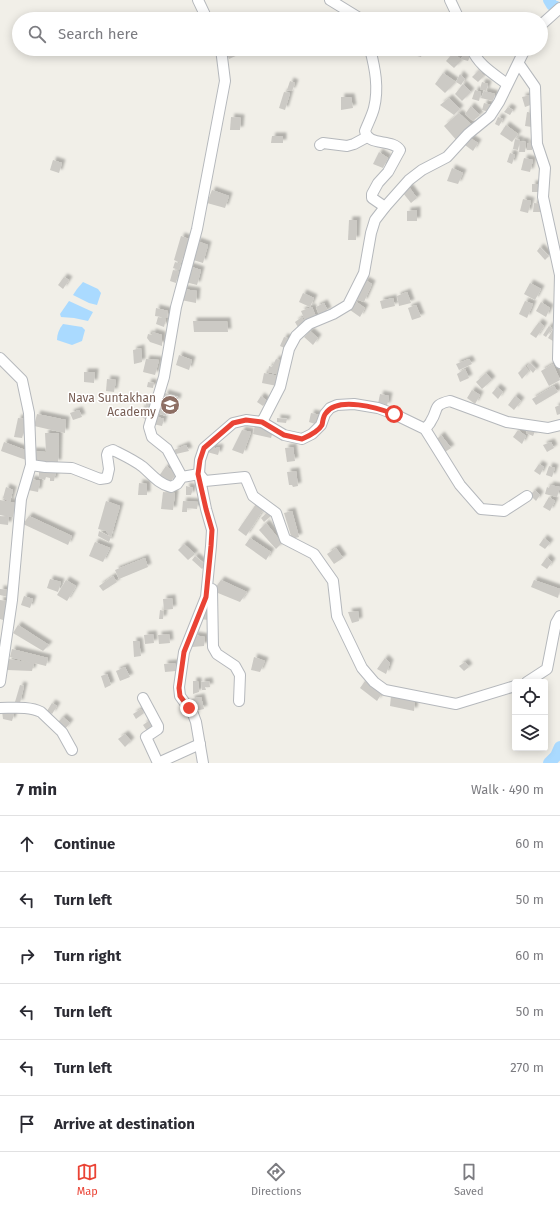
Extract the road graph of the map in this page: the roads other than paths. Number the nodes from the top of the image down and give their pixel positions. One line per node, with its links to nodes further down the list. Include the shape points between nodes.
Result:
1 (198, 0): 5 (street)
2 (330, 0): 6 (street)
3 (450, 0): 7 (street)
4 (560, 8): 8 (street)
5 (204, 12)
6 (350, 12)
7 (456, 12)
8 (548, 19)
9 (222, 56): 25 (street, via 225,81 197,229 176,307 164,377 149,427 152,438 167,449)
10 (372, 56): 15 (street, via 376,72 375,100 365,131)
11 (475, 56): 14 (street)
12 (522, 56): 13 (street)
13 (519, 64): 14 (street); 19 (street, via 535,87 537,144 545,168 543,196 560,275)
14 (507, 84): 17 (street, via 490,116 468,134 447,157 409,180)
15 (367, 137): 16 (street, via 351,145); 17 (street, via 394,145 400,150 372,194 372,198)
16 (320, 145)
17 (385, 207): 20 (street, via 375,220 364,273 348,304 333,314 309,324 296,336 289,349 280,387)
18 (0, 358): 23 (street, via 22,380 29,413)
19 (560, 363)
20 (262, 422): 22 (street, via 284,435 302,439 321,425 330,408 354,404 378,408); 24 (street, via 246,420 233,423 204,448)
21 (560, 425): 22 (street, via 548,428 507,422 450,401 435,408)
22 (425, 429): 26 (street, via 460,485 480,509 504,511)
23 (31, 465): 25 (street, via 72,468 100,479 106,478 109,469 107,455 113,450 131,459 162,485 170,487 177,484); 30 (street, via 21,499 12,600)
24 (198, 474): 25 (street); 27 (street, via 212,530); 31 (street, via 205,481 245,478 253,496 276,513 285,539 314,554 333,581 337,616 362,668 385,690 456,704)
25 (182, 477)
26 (527, 496)
27 (209, 561): 33 (street, via 212,574 213,647 240,675); 35 (street, via 206,597 184,652 179,688 180,696 195,718)
28 (560, 616): 29 (street, via 556,623 547,669)
29 (531, 679)
30 (0, 682)
31 (512, 687)
32 (143, 698): 37 (street, via 158,726 158,729 146,738)
33 (239, 701)
34 (0, 708): 36 (street, via 37,709 62,732)
35 (200, 744): 37 (street); 38 (street)
36 (72, 750)
37 (158, 763)
38 (203, 763)

